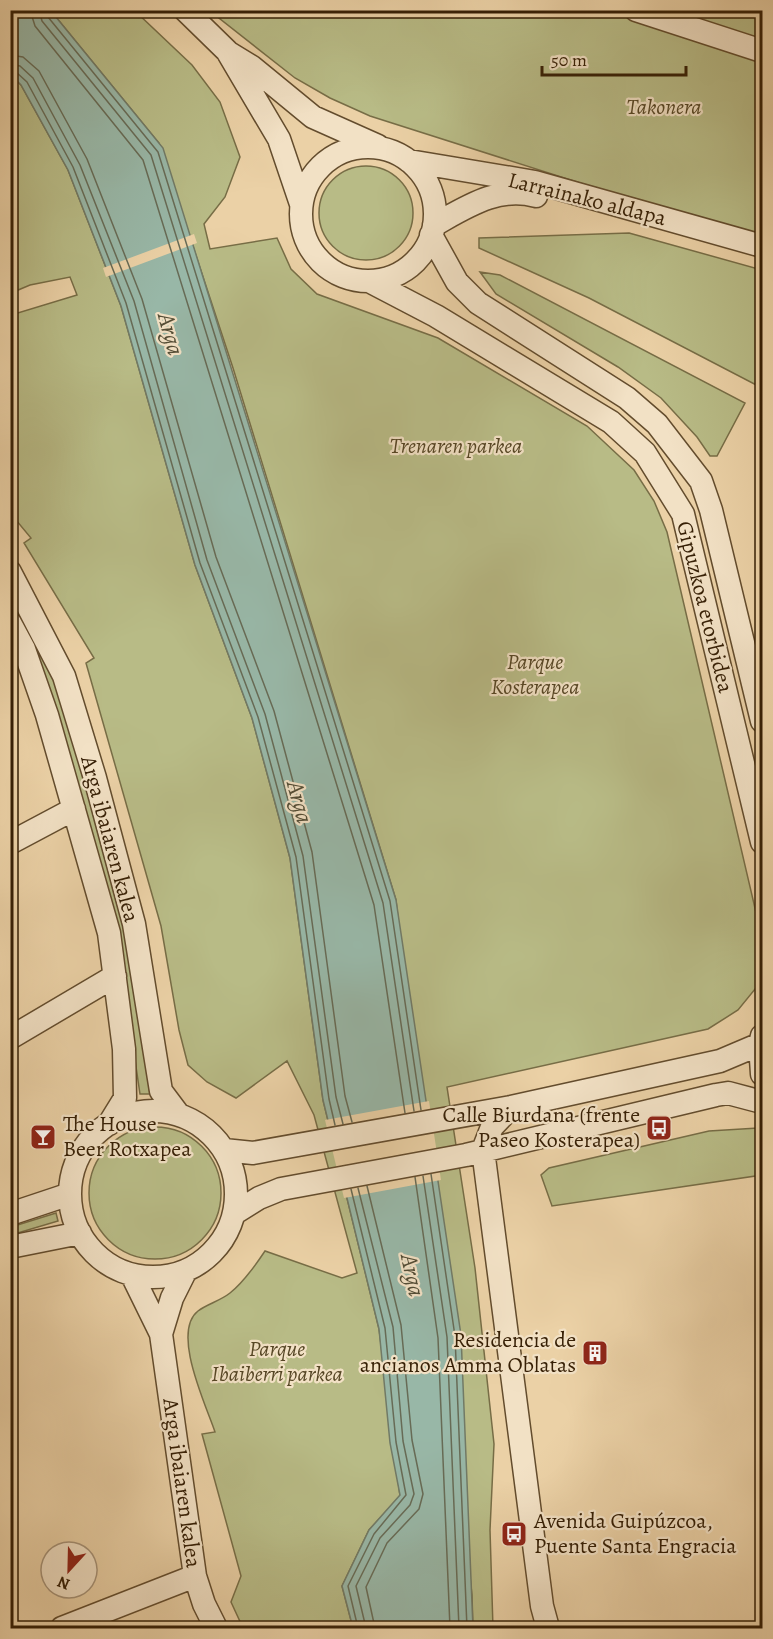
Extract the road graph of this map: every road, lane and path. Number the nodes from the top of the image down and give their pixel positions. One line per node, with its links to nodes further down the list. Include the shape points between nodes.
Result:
1 (186, 10): 3 (street)
2 (636, 10): 4 (street)
3 (227, 51): 5 (street, via 313,117); 7 (street, via 279,139)
4 (762, 51)
5 (382, 148): 6 (street); 7 (street, via 360,147 339,153 321,165 308,183)
6 (409, 160): 8 (street, via 427,183 435,211); 9 (street, Larrainako aldapa, via 535,182)
7 (301, 204): 11 (street, via 305,238 313,253 339,274)
8 (433, 230): 10 (street, Larrainako aldapa, via 490,196 530,195); 11 (street, via 414,262 386,278); 14 (street, Gipuzkoa etorbidea, via 457,282 478,303 627,398 657,424 702,481)
9 (762, 246)
10 (762, 261)
11 (369, 280): 16 (street, Gipuzkoa etorbidea, via 611,422 645,453 682,514)
12 (10, 572): 24 (street, Arga ibaiaren kalea, via 64,676 134,924 161,1091)
13 (10, 623): 15 (street, Arga ibaiaren kalea, via 24,649 47,715)
14 (762, 721)
15 (74, 809): 17 (street); 18 (street, Arga ibaiaren kalea, via 109,933)
16 (762, 842)
17 (10, 843)
18 (115, 976): 19 (street); 25 (street, Arga ibaiaren kalea, via 124,1049 125,1098)
19 (10, 1038)
20 (761, 1040): 21 (street); 23 (street, via 720,1061)
21 (762, 1074)
22 (762, 1102): 27 (street, via 728,1093 716,1095)
23 (511, 1107): 26 (street, via 253,1153); 27 (street, via 492,1128)
24 (179, 1115): 25 (street, via 155,1111 131,1114); 26 (street, via 212,1135)
25 (109, 1124): 28 (street, via 88,1142 75,1167)
26 (224, 1150): 29 (street, via 237,1191)
27 (483, 1150): 29 (street, via 301,1184 259,1198); 39 (street)
28 (70, 1194): 30 (street); 31 (street, via 72,1214)
29 (235, 1213): 33 (street, via 214,1251)
30 (10, 1214)
31 (80, 1233): 32 (street); 34 (street, via 111,1266)
32 (10, 1247)
33 (185, 1272): 34 (street, via 156,1277); 35 (street, Arga ibaiaren kalea)
34 (132, 1275): 35 (street, Arga ibaiaren kalea)
35 (160, 1334): 36 (street, Arga ibaiaren kalea)
36 (195, 1576): 37 (street); 38 (street, Arga ibaiaren kalea)
37 (62, 1629)
38 (216, 1629)
39 (548, 1629)

